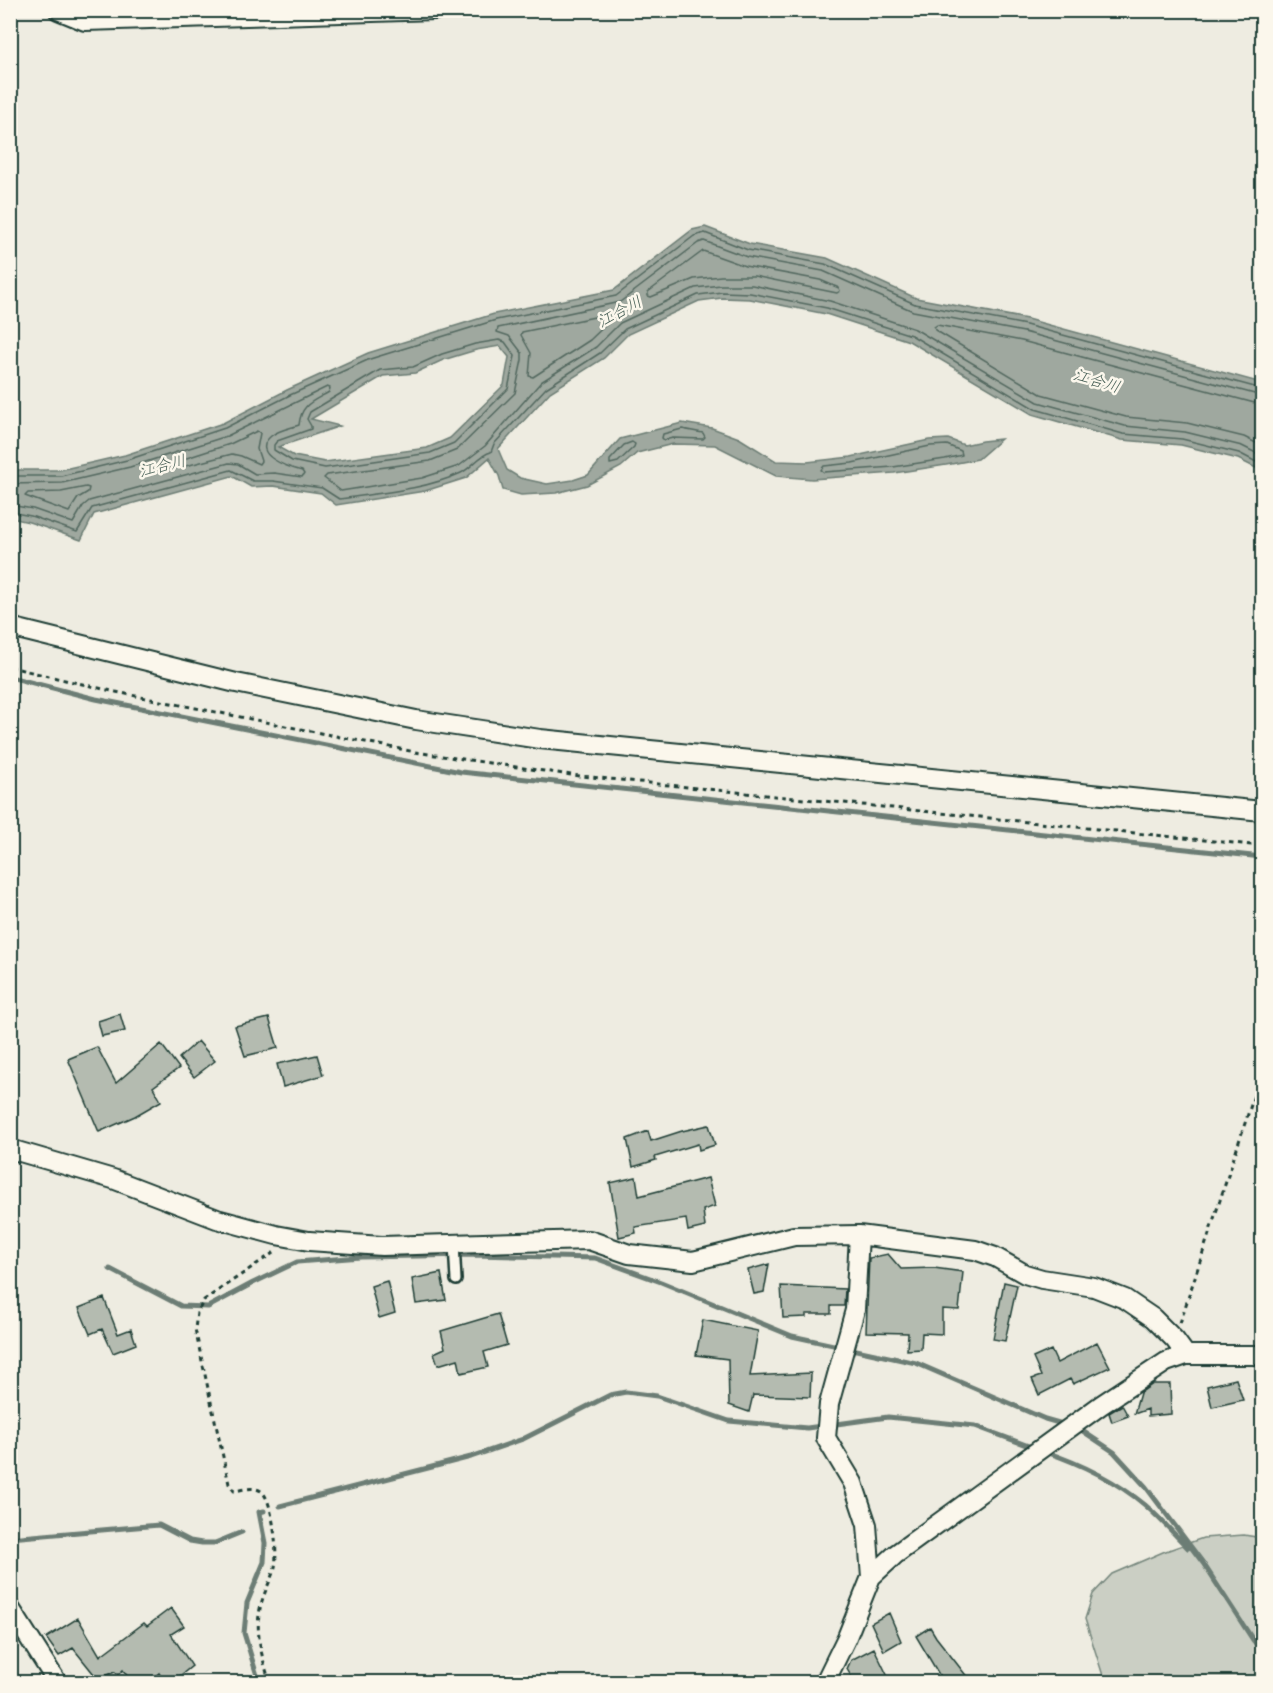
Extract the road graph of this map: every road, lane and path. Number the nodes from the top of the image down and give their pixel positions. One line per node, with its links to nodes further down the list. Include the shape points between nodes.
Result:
1 (58, 10): 2 (street, via 85,21)
2 (435, 10)
3 (10, 627): 5 (street, via 236,683 416,720 540,739)
4 (10, 667): 6 (path, via 415,752 560,773)
5 (1263, 811)
6 (1263, 846)
7 (1263, 1071): 13 (path)
8 (10, 1149): 10 (street, via 113,1179 217,1219)
9 (859, 1235): 11 (street, via 794,1236 693,1261 629,1254 588,1240); 13 (street, via 975,1250 1025,1274 1094,1287 1125,1299 1153,1318); 16 (street, via 855,1310 827,1437 853,1483 867,1525)
10 (286, 1236): 11 (street, via 382,1246); 19 (path, via 274,1253 204,1300 195,1329 229,1484 234,1491 262,1492 274,1530 275,1566 263,1595 258,1630)
11 (454, 1244): 12 (lane)
12 (456, 1280)
13 (1175, 1340): 14 (street)
14 (1186, 1355): 15 (street); 16 (street, via 1146,1374 1082,1419 896,1554)
15 (1263, 1355)
16 (871, 1577): 20 (street)
17 (10, 1608): 18 (street)
18 (57, 1683)
19 (270, 1683)
20 (825, 1683)

